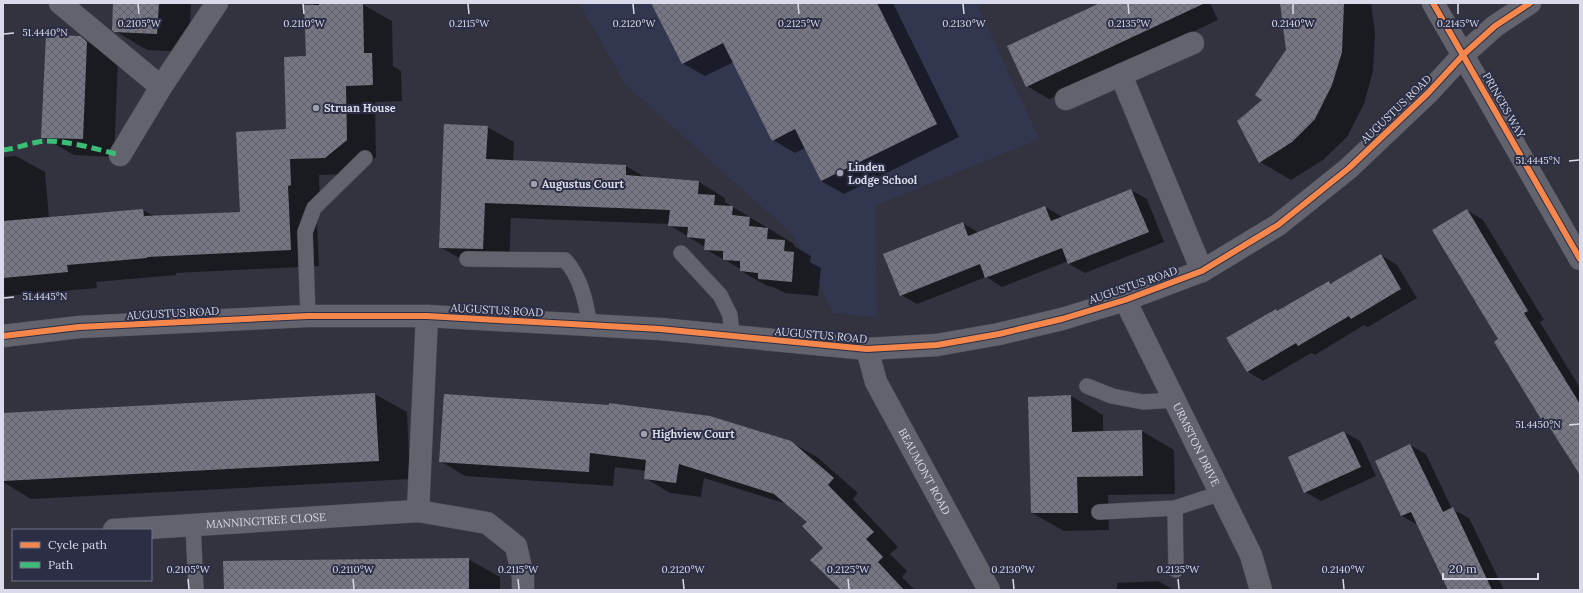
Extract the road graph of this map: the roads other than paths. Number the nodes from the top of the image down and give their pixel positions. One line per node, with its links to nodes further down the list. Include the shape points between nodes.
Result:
1 (60, 3): 8 (street)
2 (217, 3): 8 (street)
3 (1433, 3): 6 (street, PRINCES WAY)
4 (1530, 3): 6 (street, AUGUSTUS ROAD, via 1495,26)
5 (1193, 43): 7 (street)
6 (1464, 54): 14 (street, PRINCES WAY); 15 (street, AUGUSTUS ROAD, via 1428,93 1349,168 1278,225)
7 (1121, 75): 9 (street); 15 (street)
8 (161, 87): 10 (street)
9 (1066, 99)
10 (120, 155)
11 (365, 158): 17 (lane, via 314,208 305,232)
12 (681, 253): 21 (lane, via 720,295 730,316)
13 (467, 259): 19 (lane, via 565,260 573,268 586,303)
14 (1580, 259)
15 (1202, 271): 16 (street, AUGUSTUS ROAD)
16 (1125, 300): 22 (street, AUGUSTUS ROAD, via 1062,319 998,334 938,345); 24 (street, URMSTON DRIVE)
17 (308, 316): 18 (street, AUGUSTUS ROAD); 20 (street, AUGUSTUS ROAD, via 79,327)
18 (427, 316): 19 (street, AUGUSTUS ROAD); 27 (street)
19 (590, 325): 21 (street, AUGUSTUS ROAD)
20 (3, 336)
21 (732, 336): 22 (street, AUGUSTUS ROAD)
22 (867, 350): 34 (street, BEAUMONT ROAD, via 876,382)
23 (1087, 386): 24 (lane, via 1112,396 1143,402)
24 (1175, 400): 25 (street, URMSTON DRIVE)
25 (1221, 493): 26 (lane); 35 (street, URMSTON DRIVE, via 1251,555)
26 (1175, 508): 28 (lane); 31 (lane)
27 (418, 511): 29 (street, MANNINGTREE CLOSE); 33 (street, MANNINGTREE CLOSE, via 487,523 516,546 523,577)
28 (1099, 512)
29 (193, 525): 30 (street, MANNINGTREE CLOSE); 32 (lane)
30 (130, 529)
31 (1176, 570)
32 (196, 590)
33 (523, 590)
34 (989, 590)
35 (1261, 590)

